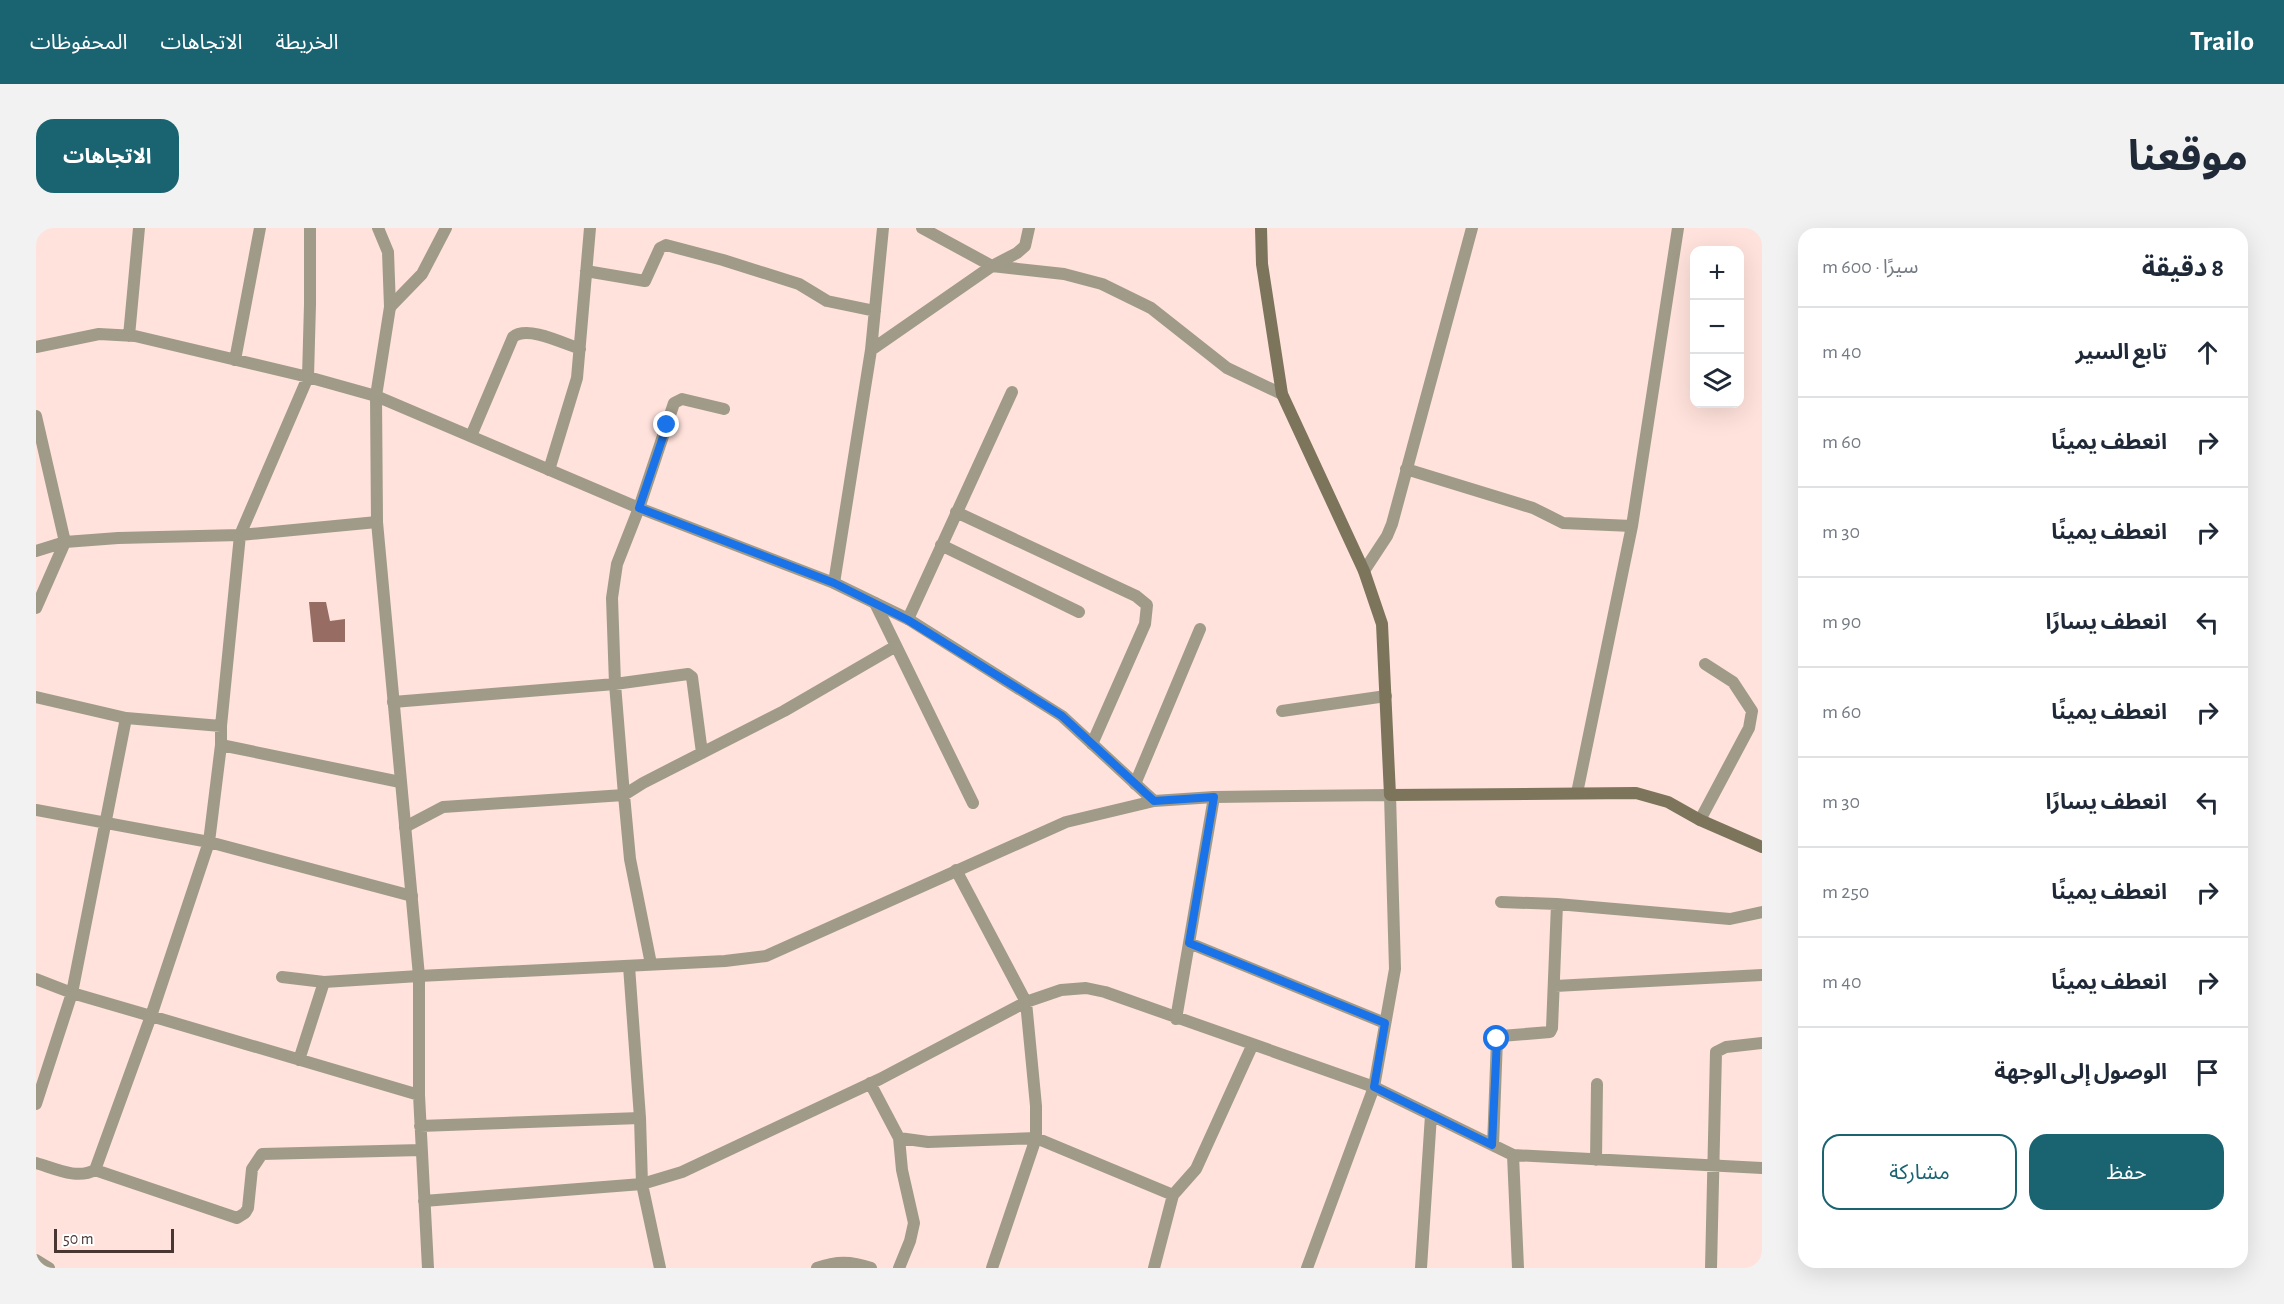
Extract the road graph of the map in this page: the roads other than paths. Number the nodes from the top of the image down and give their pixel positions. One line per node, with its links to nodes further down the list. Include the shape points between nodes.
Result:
1 (139, 228): 17 (street)
2 (260, 228): 21 (street)
3 (310, 228): 22 (street)
4 (378, 228): 15 (street, via 388,252)
5 (446, 228): 15 (street, via 422,274)
6 (590, 228): 14 (street)
7 (883, 228): 16 (street)
8 (922, 228): 13 (street)
9 (1029, 228): 13 (street, via 1025,246)
10 (1261, 228): 24 (main road, via 1262,264)
11 (1472, 228): 29 (street)
12 (1678, 228): 34 (street)
13 (992, 266): 20 (street); 24 (street, via 1064,274 1102,284 1151,308 1227,368)
14 (586, 271): 16 (street, via 645,281 660,248 666,245 799,284 826,300); 19 (street)
15 (390, 306): 25 (street)
16 (875, 311): 20 (street)
17 (129, 336): 18 (street, via 99,334); 21 (street)
18 (36, 348)
19 (580, 349): 28 (street, via 525,331 513,337); 30 (street, via 577,378)
20 (871, 350): 40 (street)
21 (236, 360): 22 (street)
22 (308, 377): 25 (street); 35 (street)
23 (1012, 392): 32 (street)
24 (1282, 394): 39 (main road)
25 (376, 396): 28 (street); 33 (street)
26 (724, 409): 31 (street, via 682,399 674,403)
27 (36, 416): 36 (street)
28 (471, 436): 30 (street)
29 (1406, 469): 34 (street, via 1533,508 1563,524); 39 (street, via 1387,536)
30 (549, 470): 31 (street)
31 (639, 508): 40 (street); 48 (street, via 616,564 612,598)
32 (956, 512): 37 (street); 55 (street, via 1136,596 1147,605 1145,624)
33 (377, 522): 35 (street); 51 (street)
34 (1632, 526): 60 (street)
35 (240, 535): 36 (street); 54 (street)
36 (65, 542): 38 (street); 42 (street)
37 (941, 545): 43 (street); 44 (street)
38 (36, 552)
39 (1364, 571): 49 (main road, via 1382,624)
40 (834, 583): 41 (street)
41 (875, 603): 44 (street); 46 (street)
42 (36, 608)
43 (1079, 612)
44 (908, 620): 55 (street, via 1062,716)
45 (1200, 629): 59 (street)
46 (896, 646): 57 (street); 65 (street)
47 (1705, 664): 67 (street, via 1733,682 1752,711 1749,728)
48 (615, 684): 51 (street); 57 (street, via 691,675); 61 (street)
49 (1386, 696): 52 (street); 62 (main road)
50 (36, 697): 53 (street)
51 (393, 702): 58 (street)
52 (1282, 711)
53 (126, 718): 54 (street); 68 (street)
54 (221, 726): 56 (street)
55 (1092, 744): 59 (street)
56 (221, 745): 58 (street); 70 (street)
57 (702, 753): 61 (street)
58 (400, 782): 69 (street)
59 (1135, 784): 64 (street)
60 (1577, 793): 62 (main road); 67 (main road, via 1636,793 1668,802)
61 (624, 795): 69 (street, via 443,807); 78 (street, via 630,859)
62 (1390, 795): 63 (street); 90 (street, via 1395,969)
63 (1214, 797): 64 (street); 77 (street)
64 (1154, 801): 72 (street, via 1066,822)
65 (973, 803)
66 (36, 810): 68 (street)
67 (1701, 820): 71 (main road)
68 (105, 822): 70 (street); 86 (street)
69 (405, 826): 73 (street)
70 (208, 842): 73 (street); 88 (street)
71 (1762, 847)
72 (956, 870): 78 (street, via 765,956); 87 (street)
73 (412, 896): 81 (street)
74 (1501, 902): 75 (street)
75 (1557, 904): 76 (street, via 1731,919); 85 (street)
76 (1762, 912)
77 (1189, 943): 89 (street); 90 (street)
78 (651, 964): 79 (street)
79 (629, 966): 81 (street); 100 (street)
80 (1762, 975): 85 (street)
81 (419, 976): 84 (street); 97 (street)
82 (282, 977): 84 (street)
83 (36, 979): 86 (street)
84 (324, 982): 93 (street)
85 (1554, 986): 104 (street, via 1550,1032 1497,1039)
86 (72, 993): 88 (street); 98 (street)
87 (1026, 1002): 89 (street, via 1061,990 1086,988); 94 (street); 103 (street)
88 (151, 1016): 93 (street); 111 (street)
89 (1176, 1018): 92 (street)
90 (1385, 1023): 96 (street)
91 (1762, 1043): 109 (street, via 1716,1052)
92 (1252, 1046): 96 (street); 113 (street, via 1196,1169)
93 (299, 1060): 97 (street)
94 (870, 1083): 102 (street); 112 (street, via 682,1172)
95 (1597, 1084): 107 (street)
96 (1374, 1087): 99 (street); 124 (street)
97 (418, 1095): 101 (street)
98 (36, 1104)
99 (1431, 1115): 104 (street); 125 (street)
100 (639, 1118): 101 (street); 112 (street)
101 (420, 1126): 105 (street)
102 (899, 1138): 103 (street, via 928,1142); 121 (street, via 914,1223)
103 (1036, 1138): 113 (street); 122 (street)
104 (1492, 1145): 106 (street)
105 (421, 1150): 111 (street, via 262,1154 252,1168 248,1208 237,1218); 114 (street)
106 (1513, 1155): 107 (street); 126 (street)
107 (1596, 1160): 109 (street)
108 (36, 1163): 111 (street, via 75,1174)
109 (1714, 1166): 110 (street); 127 (street)
110 (1762, 1168)
111 (96, 1170)
112 (642, 1184): 114 (street); 118 (street)
113 (1173, 1195): 123 (street)
114 (424, 1201): 117 (street)
115 (36, 1260): 116 (street)
116 (49, 1268)
117 (428, 1268)
118 (660, 1268)
119 (817, 1268): 120 (street, via 845,1262)
120 (871, 1268)
121 (899, 1268)
122 (992, 1268)
123 (1154, 1268)
124 (1307, 1268)
125 (1421, 1268)
126 (1518, 1268)
127 (1712, 1268)

